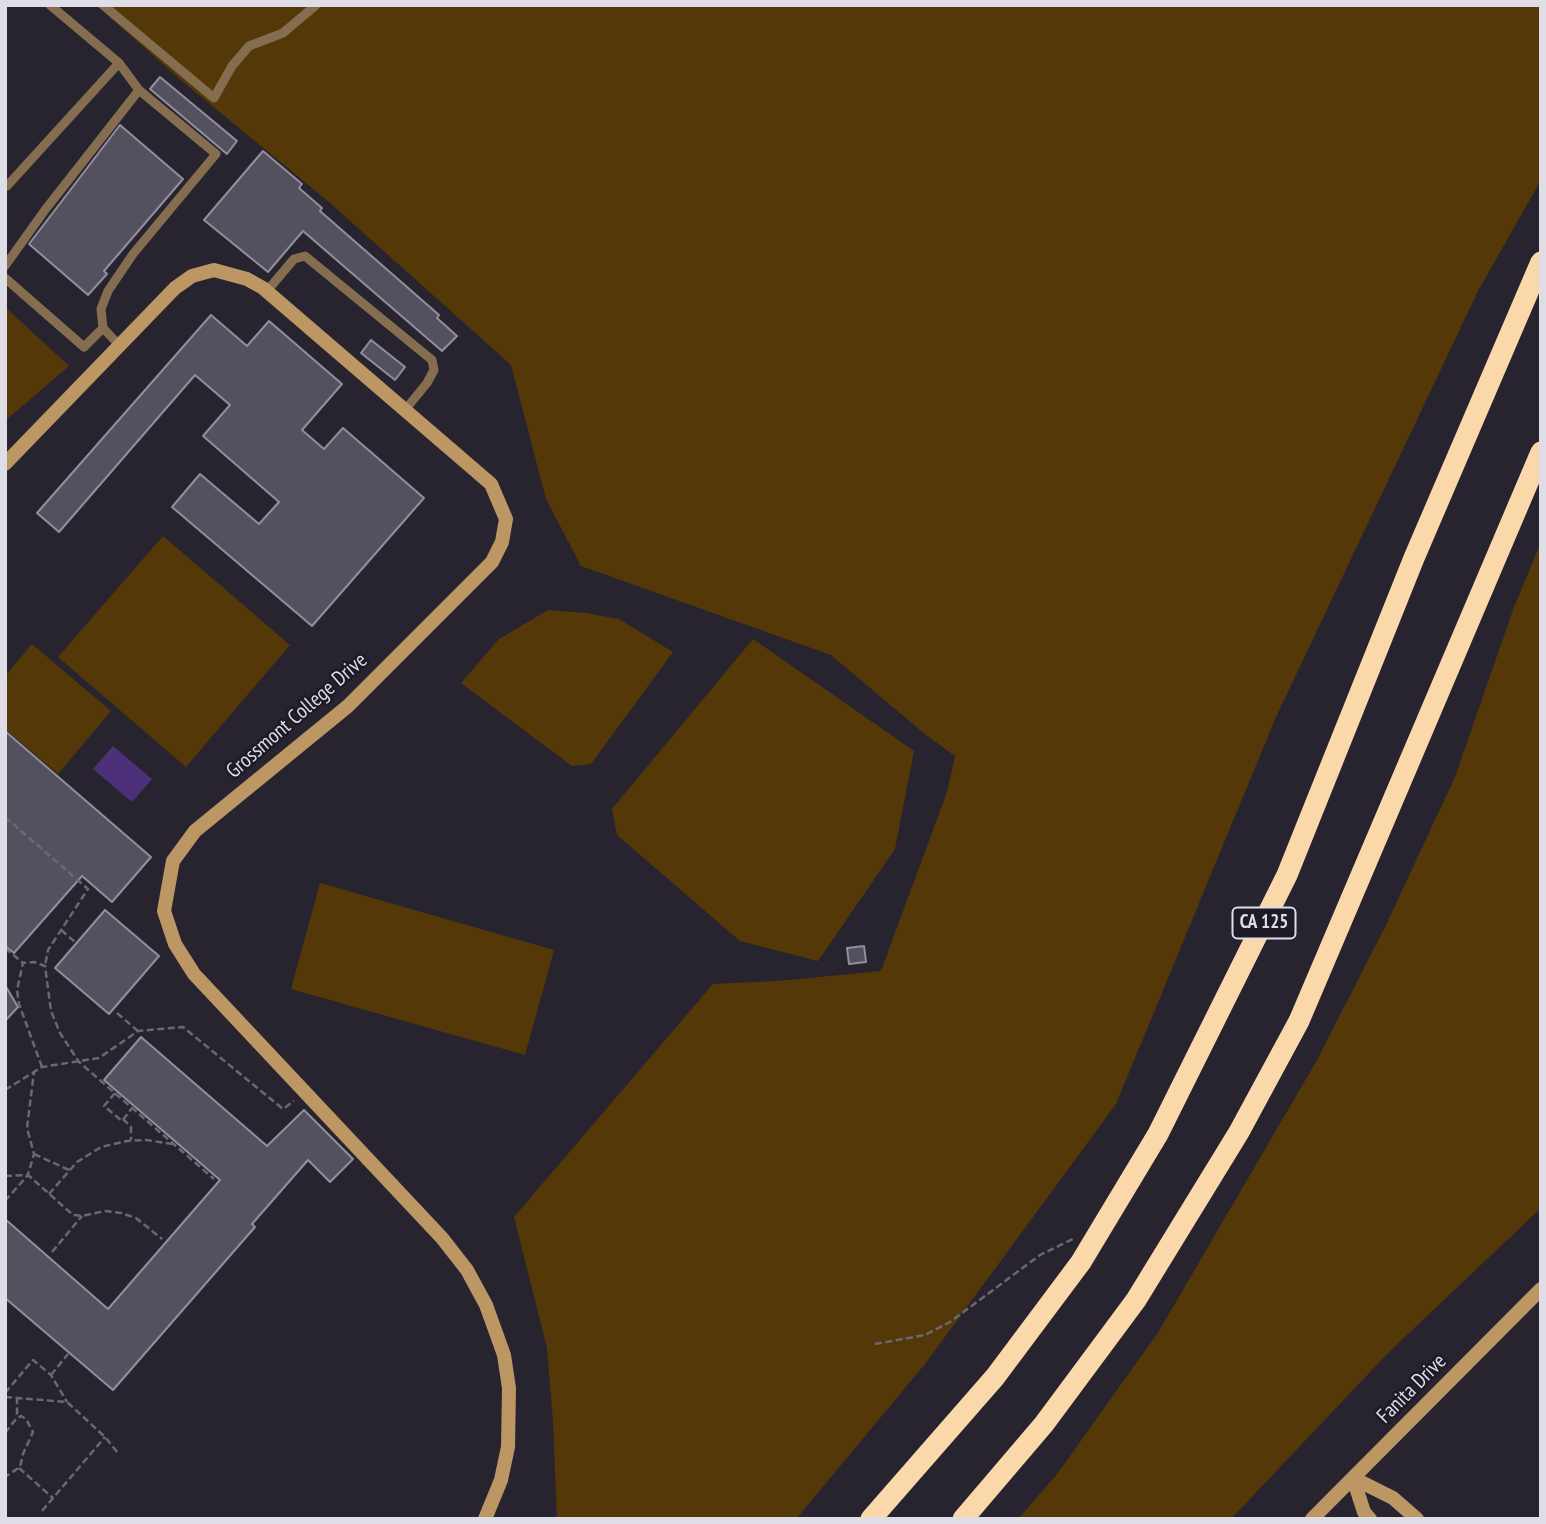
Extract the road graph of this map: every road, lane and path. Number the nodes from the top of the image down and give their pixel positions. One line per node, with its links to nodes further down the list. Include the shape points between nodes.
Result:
1 (50, 5): 4 (lane)
2 (103, 5): 3 (lane, via 214,98 249,46 283,33)
3 (316, 5)
4 (119, 63): 5 (lane); 6 (lane)
5 (139, 90): 8 (lane); 11 (lane, via 216,154 108,291 101,309)
6 (5, 185)
7 (1541, 262): 42 (highway, CA 125, via 1414,558 1287,875 1158,1134)
8 (5, 265)
9 (5, 278): 11 (lane, via 84,347)
10 (267, 291): 12 (street, Grossmont College Drive, via 247,279 214,270 192,276); 13 (street, Grossmont College Drive); 13 (lane, via 294,259 305,256 432,360 434,370)
11 (103, 328): 12 (lane)
12 (120, 346): 15 (street, Grossmont College Drive)
13 (405, 410): 28 (street, Grossmont College Drive, via 491,484 506,519 502,542 492,562 348,706 195,831 173,861 164,911 175,944 194,974)
14 (1541, 452): 63 (highway, via 1299,1021 1245,1121 1136,1300 1044,1424)
15 (5, 464)
16 (5, 817): 17 (path, via 88,889)
17 (61, 930): 18 (path); 21 (path, via 48,950)
18 (75, 942)
19 (5, 948): 20 (path)
20 (23, 963): 21 (path); 25 (path, via 19,1004)
21 (45, 966): 24 (path, via 51,1012)
22 (117, 1013): 23 (path)
23 (138, 1031): 24 (path, via 99,1058); 28 (path, via 183,1027 283,1109)
24 (79, 1062): 25 (path); 29 (path)
25 (42, 1067): 26 (path)
26 (34, 1072): 27 (path); 34 (path, via 27,1128)
27 (5, 1090)
28 (306, 1092): 61 (street, Grossmont College Drive, via 442,1238 486,1305 504,1355 509,1388 508,1447)
29 (115, 1093): 30 (path); 31 (path, via 104,1106)
30 (133, 1108): 31 (path); 33 (path)
31 (123, 1119): 32 (path, via 132,1131)
32 (131, 1141): 33 (path); 35 (path, via 101,1147)
33 (175, 1144): 38 (path)
34 (34, 1154): 35 (path); 36 (path)
35 (69, 1170): 39 (path)
36 (28, 1175): 37 (path); 39 (path); 40 (path)
37 (5, 1176)
38 (214, 1179)
39 (49, 1194): 41 (path, via 73,1215)
40 (5, 1201)
41 (82, 1216): 43 (path, via 121,1213 136,1218); 44 (path)
42 (1104, 1223): 46 (path, via 1040,1255 950,1322 925,1335); 62 (highway, CA 125, via 1081,1262 995,1377)
43 (162, 1239)
44 (52, 1252)
45 (1541, 1289): 58 (street, Fanita Drive)
46 (875, 1344)
47 (68, 1354): 48 (path)
48 (51, 1374): 49 (path, via 33,1360); 51 (path)
49 (5, 1395): 50 (path)
50 (17, 1397): 51 (path); 52 (path)
51 (67, 1402): 54 (path)
52 (18, 1417): 53 (path); 56 (path, via 26,1419 33,1432)
53 (5, 1433)
54 (105, 1437): 55 (path); 59 (path)
55 (118, 1452)
56 (19, 1468): 57 (path); 59 (path)
57 (5, 1477)
58 (1353, 1478): 64 (street, Fanita Drive); 65 (street); 66 (street, via 1393,1498)
59 (53, 1498): 60 (path)
60 (42, 1511)
61 (485, 1519)
62 (871, 1519)
63 (963, 1519)
64 (1312, 1519)
65 (1370, 1519)
66 (1417, 1519)

